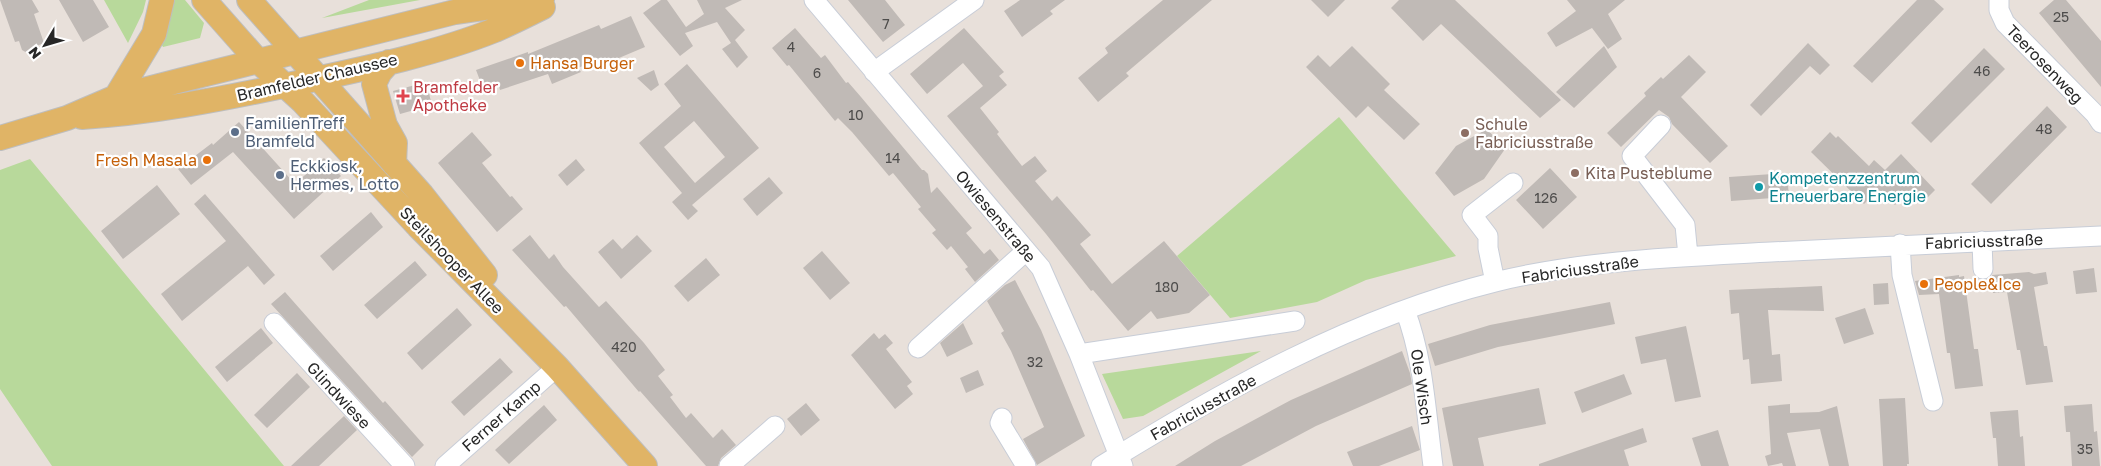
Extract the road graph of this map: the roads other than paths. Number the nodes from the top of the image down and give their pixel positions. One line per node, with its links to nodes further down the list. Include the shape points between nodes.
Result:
1 (162, 0): 15 (main road, via 154,34)
2 (204, 0): 10 (main road, Steilshooper Allee)
3 (249, 0): 9 (main road, Steilshooper Allee)
4 (542, 0): 9 (main road, Bramfelder Chaussee, via 455,12)
5 (557, 0): 11 (main road, Bramfelder Chaussee, via 496,30)
6 (814, 0): 12 (street, Owiesenstraße)
7 (974, 0): 12 (street)
8 (1999, 0): 17 (street, Teerosenweg, via 2005,23)
9 (294, 52): 10 (main road, Bramfelder Chaussee); 13 (main road, Steilshooper Allee)
10 (258, 61): 14 (main road, Steilshooper Allee); 15 (main road, Bramfelder Chaussee)
11 (389, 62): 13 (main road, Bramfelder Chaussee); 20 (main road, via 374,84 385,125 395,143)
12 (874, 72): 25 (street, Owiesenstraße)
13 (317, 79): 14 (main road, Bramfelder Chaussee); 20 (main road, Steilshooper Allee)
14 (286, 85): 16 (main road, Bramfelder Chaussee, via 129,114); 34 (main road, Steilshooper Allee)
15 (116, 97): 16 (main road, Bramfelder Chaussee)
16 (68, 118): 19 (main road, Bramfelder Chaussee)
17 (2101, 123)
18 (1661, 125): 26 (street, via 1632,156 1686,225)
19 (0, 138)
20 (394, 164): 34 (main road, Steilshooper Allee)
21 (1513, 183): 28 (street, via 1472,215 1488,236)
22 (2101, 236): 23 (street, Fabriciusstraße)
23 (1982, 241): 24 (street, Fabriciusstraße); 27 (street)
24 (1900, 244): 26 (street, Fabriciusstraße); 35 (street, via 1902,275)
25 (1026, 251): 32 (street); 33 (street, Owiesenstraße, via 1041,268)
26 (1688, 256): 28 (street, Fabriciusstraße, via 1570,268)
27 (1984, 269)
28 (1495, 282): 29 (street, Fabriciusstraße)
29 (1405, 310): 38 (street, Fabriciusstraße, via 1281,364); 45 (street, Ole Wisch, via 1420,360)
30 (1295, 322): 33 (street)
31 (274, 323): 39 (street, Glindwiese)
32 (918, 348)
33 (1079, 354): 38 (street, Owiesenstraße)
34 (557, 367): 40 (street, Ferner Kamp); 41 (main road, Steilshooper Allee)
35 (1933, 400)
36 (1002, 418): 43 (street, via 1000,423 1004,433)
37 (775, 426): 42 (street)
38 (1120, 461): 44 (street, Fabriciusstraße)
39 (405, 466)
40 (444, 466)
41 (645, 466)
42 (729, 466)
43 (1026, 466)
44 (1102, 466)
45 (1433, 466)

